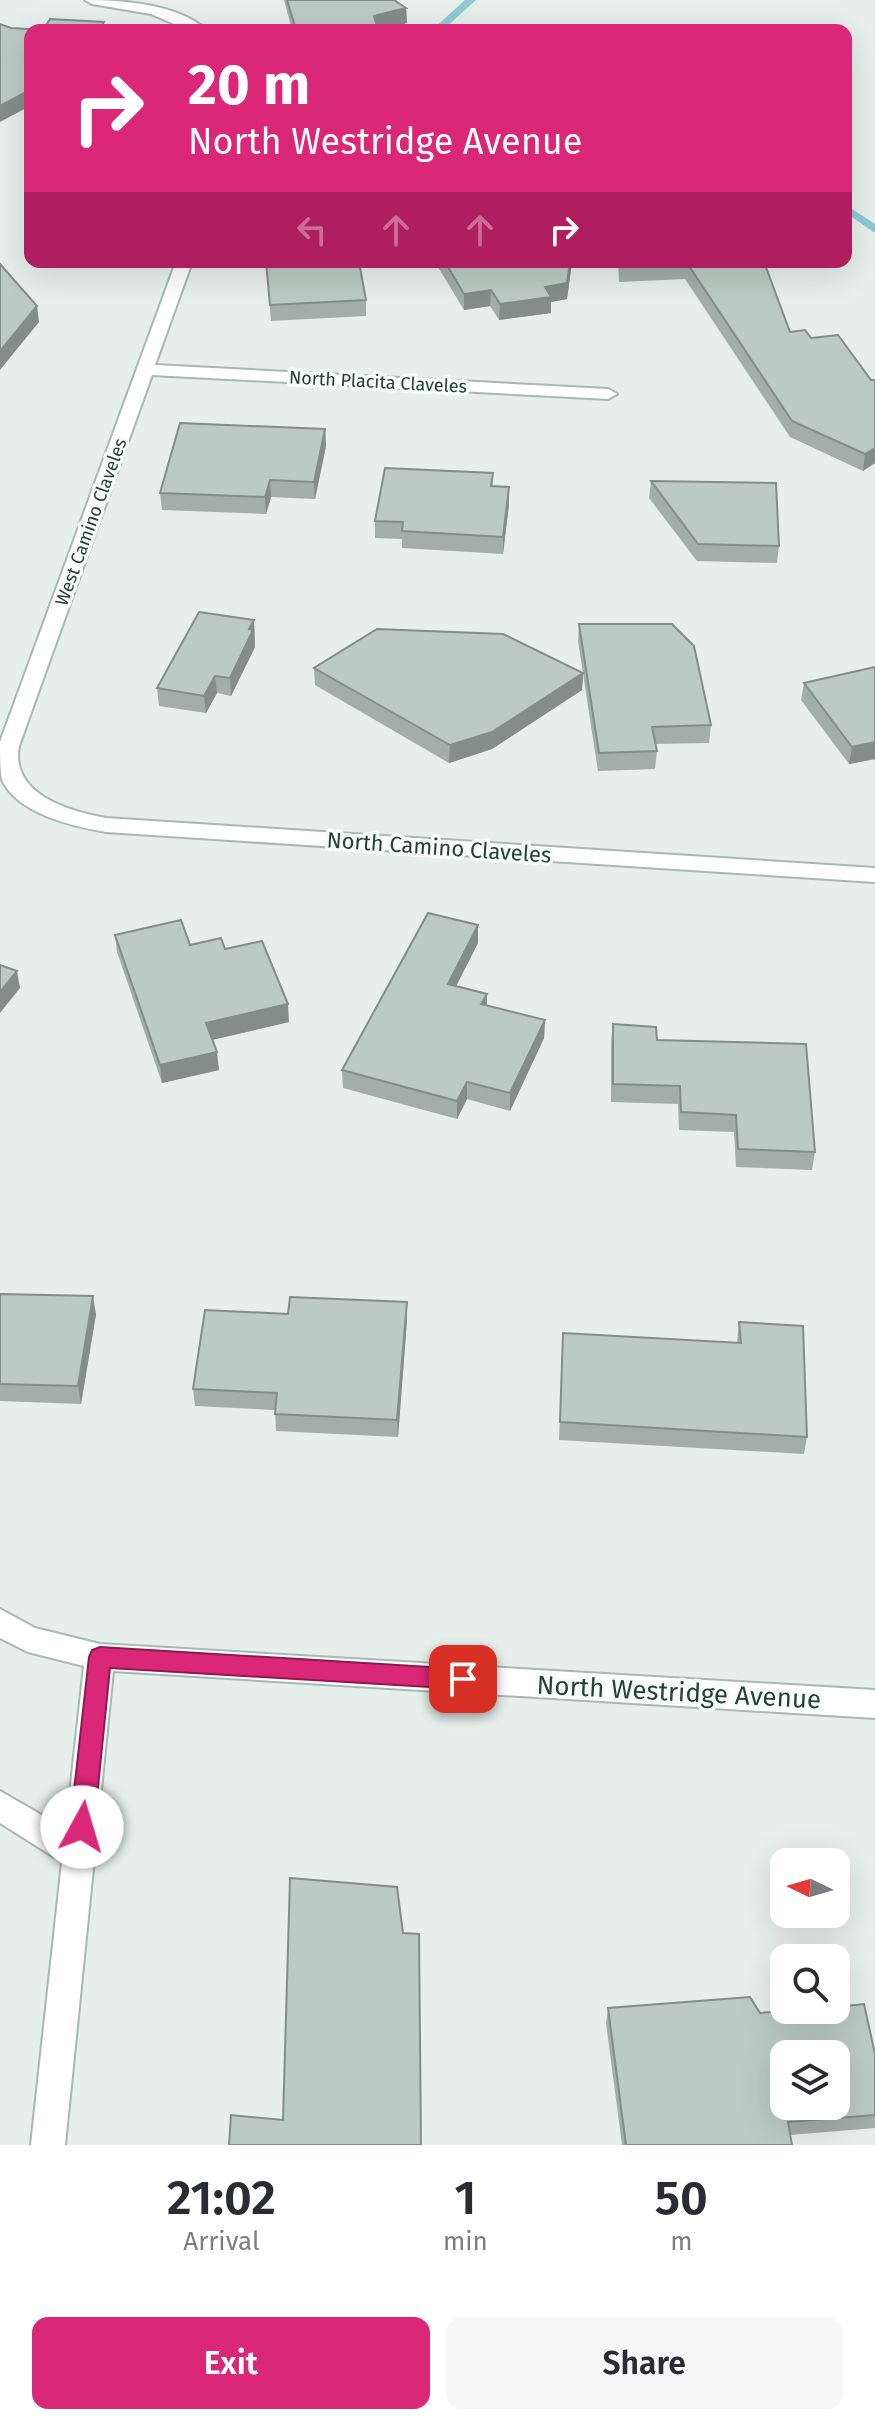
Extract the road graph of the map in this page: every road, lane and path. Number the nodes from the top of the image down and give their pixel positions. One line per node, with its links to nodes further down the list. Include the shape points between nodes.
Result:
1 (92, 0): 2 (street, via 154,10)
2 (186, 24)
3 (182, 268): 4 (street, West Camino Claveles)
4 (147, 370): 5 (street, North Placita Claveles); 6 (street, West Camino Claveles, via 9,746)
5 (608, 394)
6 (11, 787): 7 (street, North Camino Claveles, via 49,809 106,825)
7 (875, 875)
8 (0, 1622): 9 (street, North Westridge Avenue, via 28,1639)
9 (100, 1657): 10 (street, North Westridge Avenue); 12 (street)
10 (875, 1704)
11 (0, 1806): 12 (street)
12 (79, 1855): 13 (street)
13 (48, 2145)

